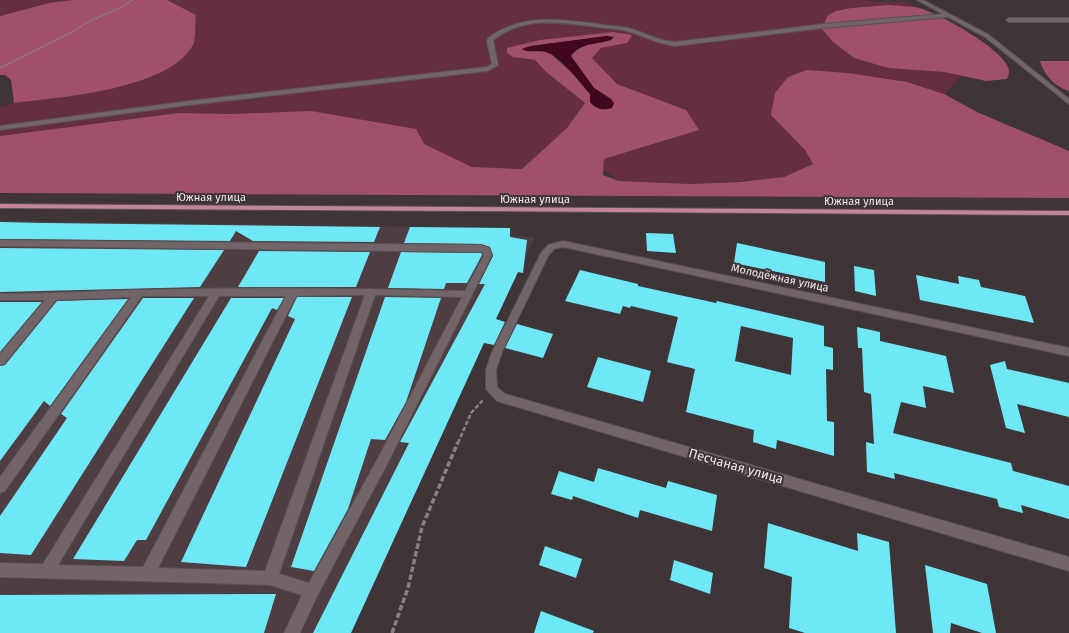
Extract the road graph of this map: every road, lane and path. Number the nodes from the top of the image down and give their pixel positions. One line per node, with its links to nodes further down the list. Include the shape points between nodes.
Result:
1 (132, 0): 6 (path)
2 (919, 0): 3 (street)
3 (949, 15): 7 (street, via 987,36); 8 (street, via 823,26 676,44 656,42 627,29 570,22 538,22 508,27 490,39 495,65 488,69 189,103)
4 (1009, 20): 5 (street)
5 (1069, 20)
6 (0, 68)
7 (1069, 102)
8 (0, 128)
9 (0, 206): 10 (main road, Южная улица)
10 (1069, 213)
11 (0, 243): 16 (street, via 481,248 486,250 488,255)
12 (139, 292): 15 (street); 18 (street); 22 (street)
13 (293, 292): 14 (street); 15 (street); 26 (street)
14 (371, 292): 16 (street); 27 (street)
15 (216, 293): 25 (street)
16 (468, 294): 28 (street, via 381,464)
17 (0, 297): 18 (street)
18 (53, 297): 20 (street)
19 (1069, 352): 21 (street, Молодёжная улица, via 563,244 551,247 544,255 519,306 491,370)
20 (0, 361)
21 (492, 389): 23 (street, Песчаная улица, via 501,398); 30 (path, via 471,414 422,527 408,588)
22 (0, 487)
23 (1069, 564)
24 (0, 570): 25 (street)
25 (48, 570): 26 (street)
26 (148, 573): 27 (street)
27 (270, 578): 28 (street)
28 (312, 591): 29 (street)
29 (292, 633)
30 (392, 633)

